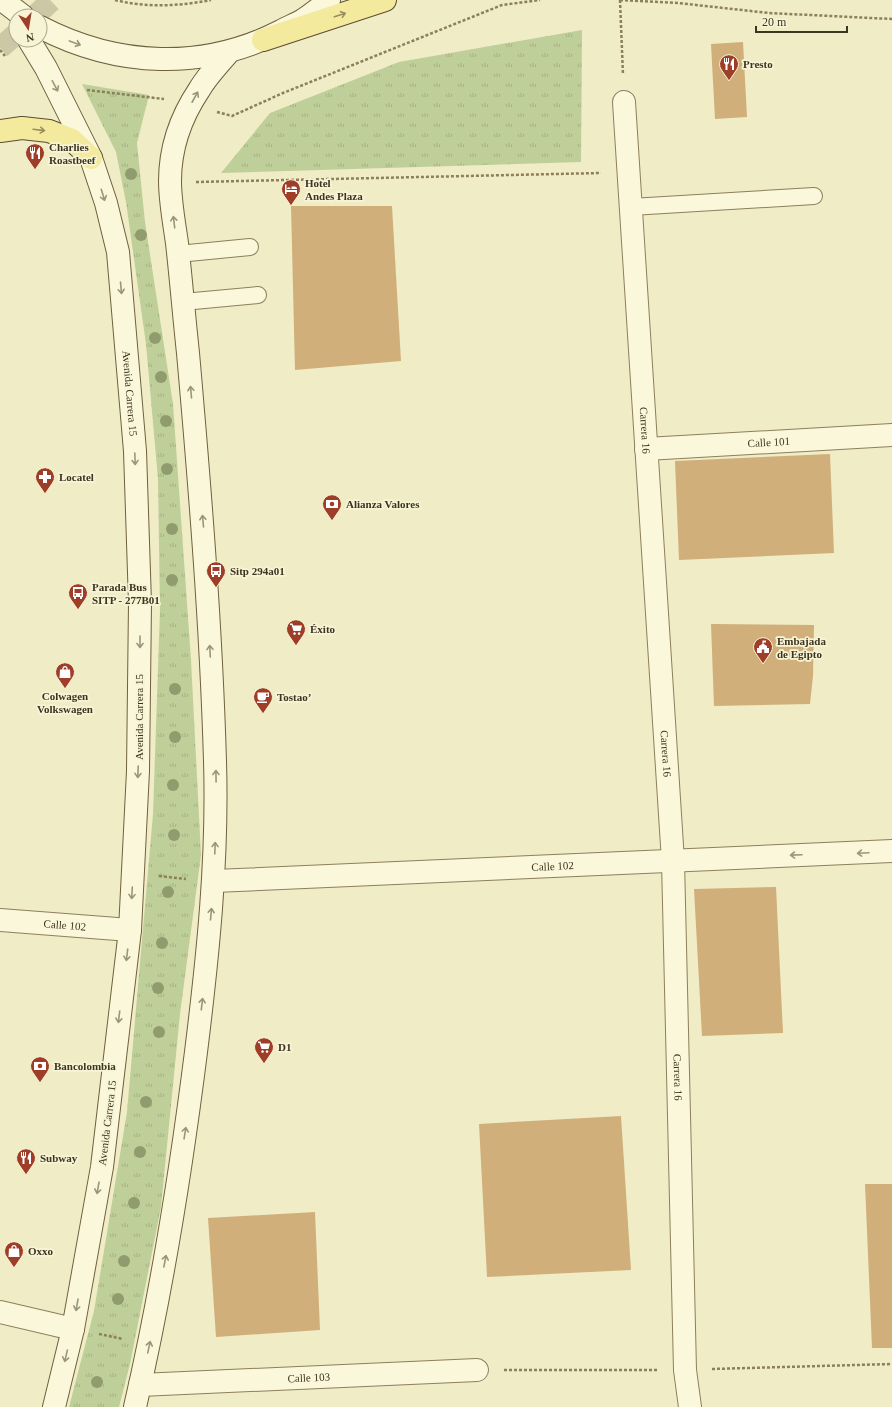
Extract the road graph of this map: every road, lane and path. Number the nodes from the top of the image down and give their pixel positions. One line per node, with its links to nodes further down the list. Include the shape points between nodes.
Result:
1 (115, 0): 2 (path, via 151,6 187,5)
2 (211, 0)
3 (329, 0): 9 (main road, via 302,20)
4 (385, 0): 9 (main road, one-way to 4)
5 (540, 0): 17 (path, via 502,5)
6 (620, 0): 7 (path, via 769,13); 16 (path)
7 (892, 19)
8 (48, 31): 12 (main road, one-way to 12, via 89,48 148,59 176,60)
9 (263, 40): 12 (main road)
10 (34, 48): 19 (main road, Avenida Carrera 15, one-way to 19)
11 (0, 50): 13 (path)
12 (229, 52): 21 (main road, one-way to 12, via 172,148 184,115 200,87)
13 (8, 61)
14 (81, 89): 15 (path)
15 (164, 99)
16 (624, 102): 20 (main road, Carrera 16)
17 (232, 116)
18 (0, 131): 19 (main road, one-way to 19, via 22,128 49,131 72,140)
19 (91, 158): 32 (main road, Avenida Carrera 15, one-way to 32, via 118,252 135,451 140,612 138,771)
20 (629, 173): 21 (path); 23 (main road, Carrera 16)
21 (170, 182): 25 (main road, one-way to 21)
22 (814, 196): 23 (lane)
23 (631, 207): 29 (main road, Carrera 16)
24 (250, 247): 25 (lane)
25 (178, 254): 27 (main road)
26 (258, 295): 27 (lane)
27 (183, 302): 33 (main road, one-way to 27, via 215,761 203,524)
28 (892, 435): 29 (main road, Calle 101)
29 (646, 449): 31 (main road, Carrera 16)
30 (892, 851): 31 (main road, Calle 102, one-way to 31)
31 (673, 861): 33 (main road, Calle 102); 43 (main road, Carrera 16, via 685,1370)
32 (133, 874): 33 (path); 35 (main road, Avenida Carrera 15, one-way to 35)
33 (214, 881): 38 (main road, one-way to 33, via 188,1115 206,978)
34 (0, 920): 35 (main road, Calle 102)
35 (130, 930): 37 (main road, Avenida Carrera 15, one-way to 37, via 102,1167)
36 (0, 1312): 37 (main road)
37 (73, 1329): 38 (path); 41 (main road, Avenida Carrera 15, one-way to 41)
38 (149, 1344): 40 (main road, one-way to 38)
39 (477, 1370): 40 (main road, Calle 103)
40 (140, 1385): 42 (main road)
41 (54, 1407)
42 (136, 1407)
43 (690, 1407)

